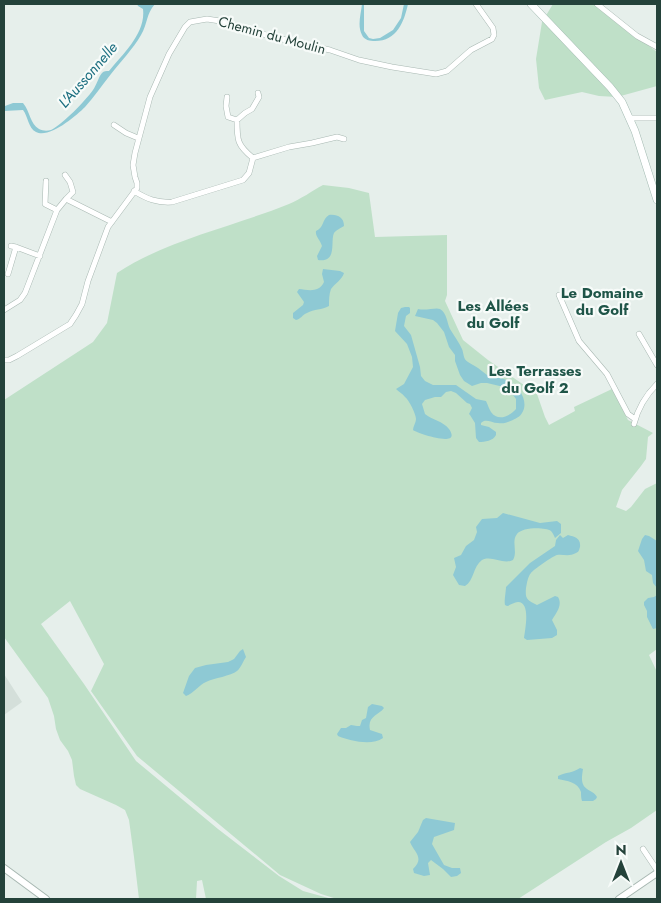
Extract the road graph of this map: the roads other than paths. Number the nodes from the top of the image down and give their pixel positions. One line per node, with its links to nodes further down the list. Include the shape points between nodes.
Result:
1 (476, 4): 11 (street, Chemin du Moulin, via 493,28 492,39 471,50 447,71 436,74 359,60 220,21 190,22 173,47 150,96)
2 (531, 4): 7 (main road, via 610,87)
3 (596, 4): 4 (street, via 637,36)
4 (657, 47)
5 (258, 93): 9 (street, via 252,109)
6 (227, 97): 9 (street, via 228,117)
7 (630, 118): 8 (street); 18 (main road)
8 (657, 118)
9 (237, 120): 13 (street, via 237,136 243,149)
10 (114, 125): 11 (street)
11 (138, 138): 16 (street, Chemin du Moulin, via 133,165 138,183)
12 (344, 139): 13 (street, via 337,137 289,147)
13 (253, 158): 16 (street, via 243,180 172,202 152,201)
14 (65, 175): 17 (street, via 73,192)
15 (46, 181): 19 (street, via 45,204)
16 (134, 191): 20 (street)
17 (66, 199): 19 (street); 20 (street)
18 (657, 200)
19 (57, 210): 21 (street)
20 (112, 222): 26 (street, via 88,280 82,304 70,324 10,360)
21 (40, 256): 22 (street, via 14,247); 24 (street, via 23,297)
22 (8, 274)
23 (559, 295): 28 (street, via 579,340 607,374 634,422 647,394)
24 (4, 310)
25 (639, 334): 27 (street)
26 (4, 360)
27 (657, 365)
28 (657, 384)
29 (643, 849): 31 (street)
30 (4, 868): 32 (street)
31 (657, 872): 33 (street)
32 (46, 899)
33 (619, 899)

